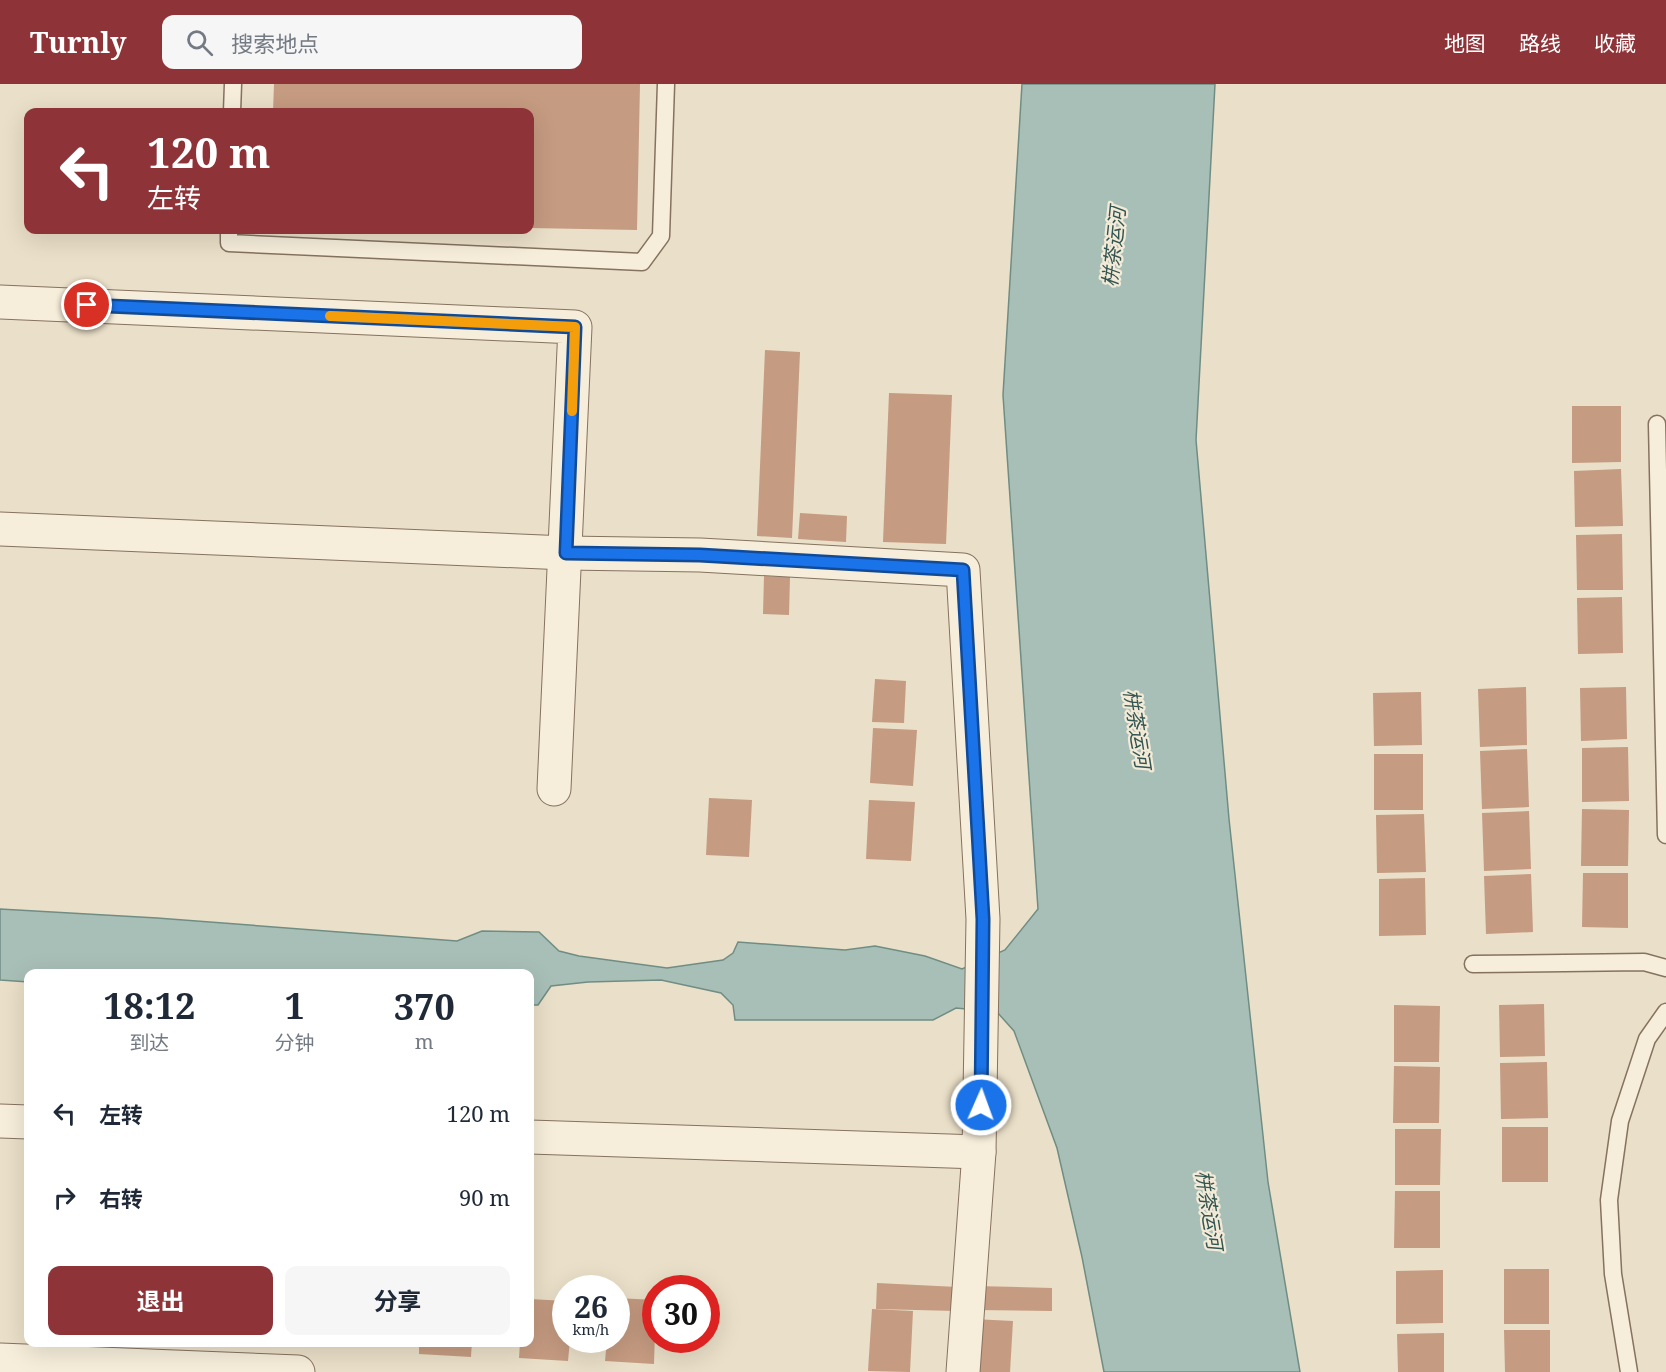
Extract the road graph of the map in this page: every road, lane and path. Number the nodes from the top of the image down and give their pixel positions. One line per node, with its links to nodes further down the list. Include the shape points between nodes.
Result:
1 (233, 84): 3 (lane)
2 (666, 84): 4 (lane, via 661,236 642,262 229,243)
3 (232, 108)
4 (229, 234)
5 (0, 302): 8 (street, via 575,327)
6 (1657, 424): 10 (lane)
7 (0, 529): 8 (street)
8 (566, 553): 9 (street); 17 (street, via 700,555 963,570 983,919)
9 (554, 789)
10 (1666, 834)
11 (1473, 964): 12 (lane, via 1644,962)
12 (1666, 968)
13 (1666, 1012): 21 (lane, via 1647,1039 1620,1121 1609,1200 1613,1274)
14 (0, 1121): 15 (street)
15 (24, 1122)
16 (534, 1137): 17 (street)
17 (979, 1152): 20 (street)
18 (0, 1360): 19 (street)
19 (298, 1372)
20 (963, 1372)
21 (1629, 1372)

